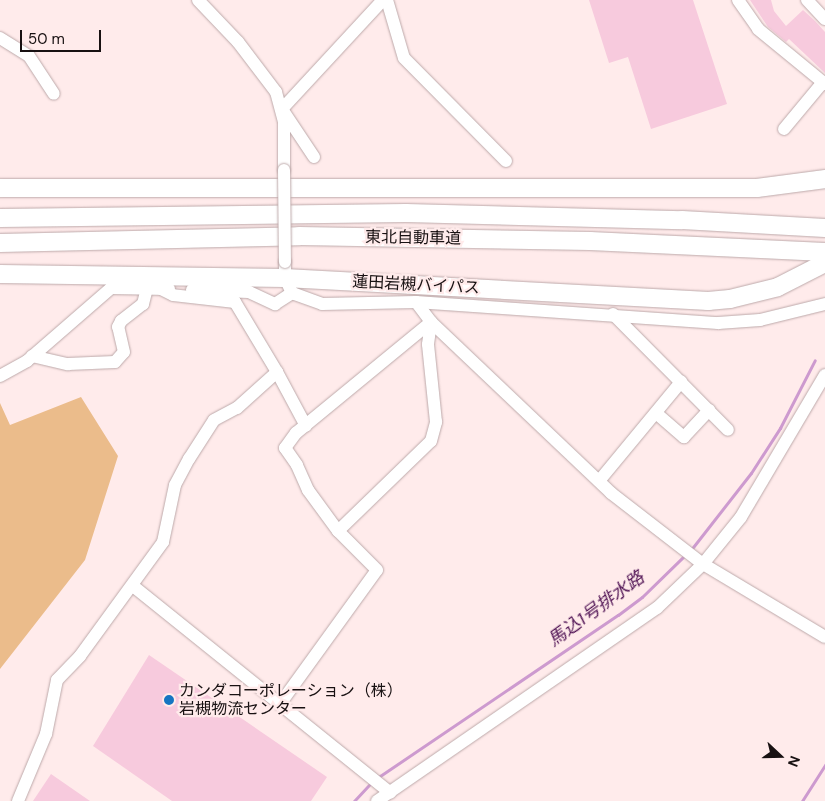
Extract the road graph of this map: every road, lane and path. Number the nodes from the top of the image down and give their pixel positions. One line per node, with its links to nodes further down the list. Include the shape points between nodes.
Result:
1 (198, 0): 9 (street, via 264,73)
2 (385, 0): 9 (street); 12 (street, via 404,58)
3 (738, 0): 7 (street, via 758,29)
4 (807, 0): 5 (street)
5 (825, 19)
6 (0, 38): 8 (street, via 29,56)
7 (824, 83): 10 (street)
8 (54, 94)
9 (282, 109): 11 (street); 21 (street, bridge)
10 (784, 129)
11 (314, 158)
12 (506, 161)
13 (825, 180): 14 (highway, via 748,188)
14 (0, 188)
15 (0, 218): 16 (highway, 東北自動車道, via 406,213 672,220)
16 (825, 228)
17 (0, 243): 18 (highway, 東北自動車道, via 299,236 590,241)
18 (825, 252)
19 (825, 263): 21 (highway, 蓮田岩槻バイパス, via 804,276 752,294 708,301)
20 (0, 274): 21 (highway, 蓮田岩槻バイパス)
21 (287, 278): 23 (street, via 275,304 249,292); 24 (street, via 322,304)
22 (147, 288): 23 (street); 28 (street, via 111,288); 28 (street, via 143,304 120,321 118,327 124,352 115,362 68,364)
23 (160, 289): 29 (street, via 173,295 235,302)
24 (416, 302): 26 (street); 27 (street)
25 (825, 304): 26 (street, via 760,320 718,323)
26 (613, 314): 32 (street)
27 (430, 322): 35 (street); 37 (street); 38 (street, via 428,344 436,422 431,441)
28 (32, 356): 31 (street)
29 (277, 372): 35 (street); 40 (street, via 237,408 214,420 175,485 163,542)
30 (825, 375): 39 (street, via 741,517)
31 (0, 376)
32 (681, 382): 33 (street); 34 (street)
33 (708, 410): 34 (street, via 684,438); 36 (street)
34 (656, 413): 37 (street)
35 (306, 426): 38 (street, via 285,448 308,490)
36 (728, 430)
37 (599, 481): 39 (street)
38 (338, 531): 42 (street, via 377,570)
39 (703, 564): 41 (street); 43 (street, via 657,608)
40 (134, 586): 42 (street); 44 (street, via 57,680 46,734)
41 (825, 636)
42 (280, 704): 43 (street)
43 (390, 793): 45 (street)
44 (18, 801)
45 (378, 801)

